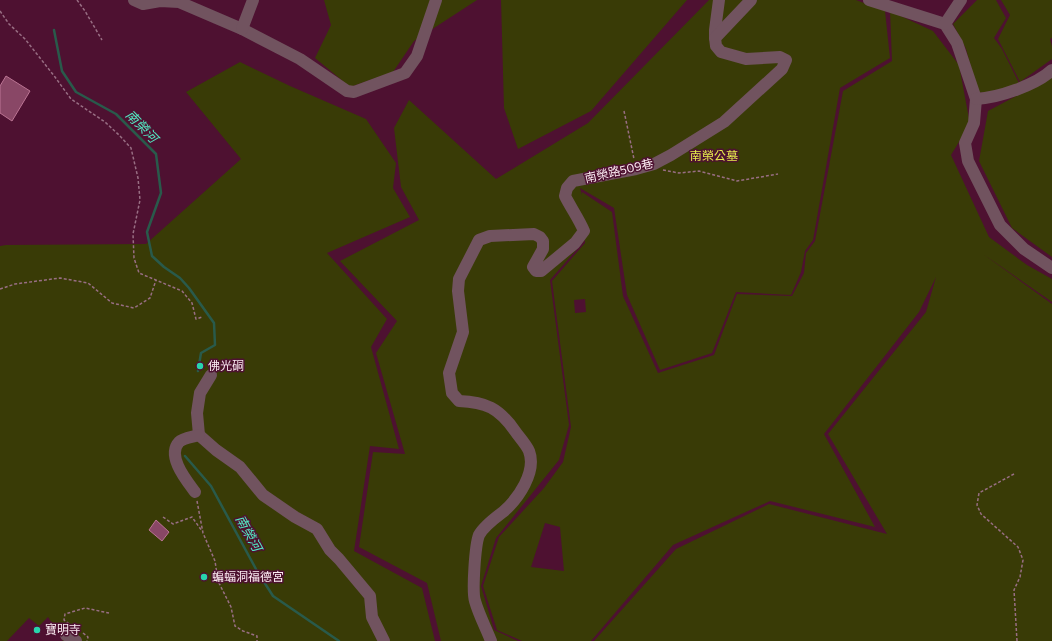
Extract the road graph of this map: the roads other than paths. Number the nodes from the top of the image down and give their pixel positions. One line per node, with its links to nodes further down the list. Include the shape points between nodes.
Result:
1 (134, 0): 8 (lane, via 143,4)
2 (253, 0): 10 (lane)
3 (436, 0): 10 (lane, via 417,56 405,73 354,92 347,91 300,59)
4 (719, 0): 11 (lane)
5 (751, 0): 11 (lane)
6 (869, 0): 9 (lane)
7 (961, 0): 9 (lane)
8 (179, 1): 10 (lane)
9 (945, 24): 13 (lane, via 957,43)
10 (242, 28)
11 (715, 38): 19 (lane, 南榮路509巷, via 716,46 721,52 746,59 780,57 786,60 782,69 724,122 654,164 573,182 567,188 565,196 584,231 575,243 541,271 536,271 533,267 543,249 540,237 534,234 490,236 479,240 459,279 463,332 449,372 452,393 459,400 490,406 509,423 529,451 531,468 513,503 489,523 480,535 475,560 475,600)
12 (1052, 70): 13 (lane, via 1020,88 990,98)
13 (976, 99): 14 (lane, via 974,123 965,142 968,161 1000,225 1024,249)
14 (1052, 268)
15 (211, 375): 16 (lane, via 200,393 197,413)
16 (199, 435): 17 (lane, via 179,441 174,454 182,474); 18 (lane, via 240,467 263,495 317,529 330,550 370,596 372,617)
17 (195, 492)
18 (384, 641)
19 (491, 641)

